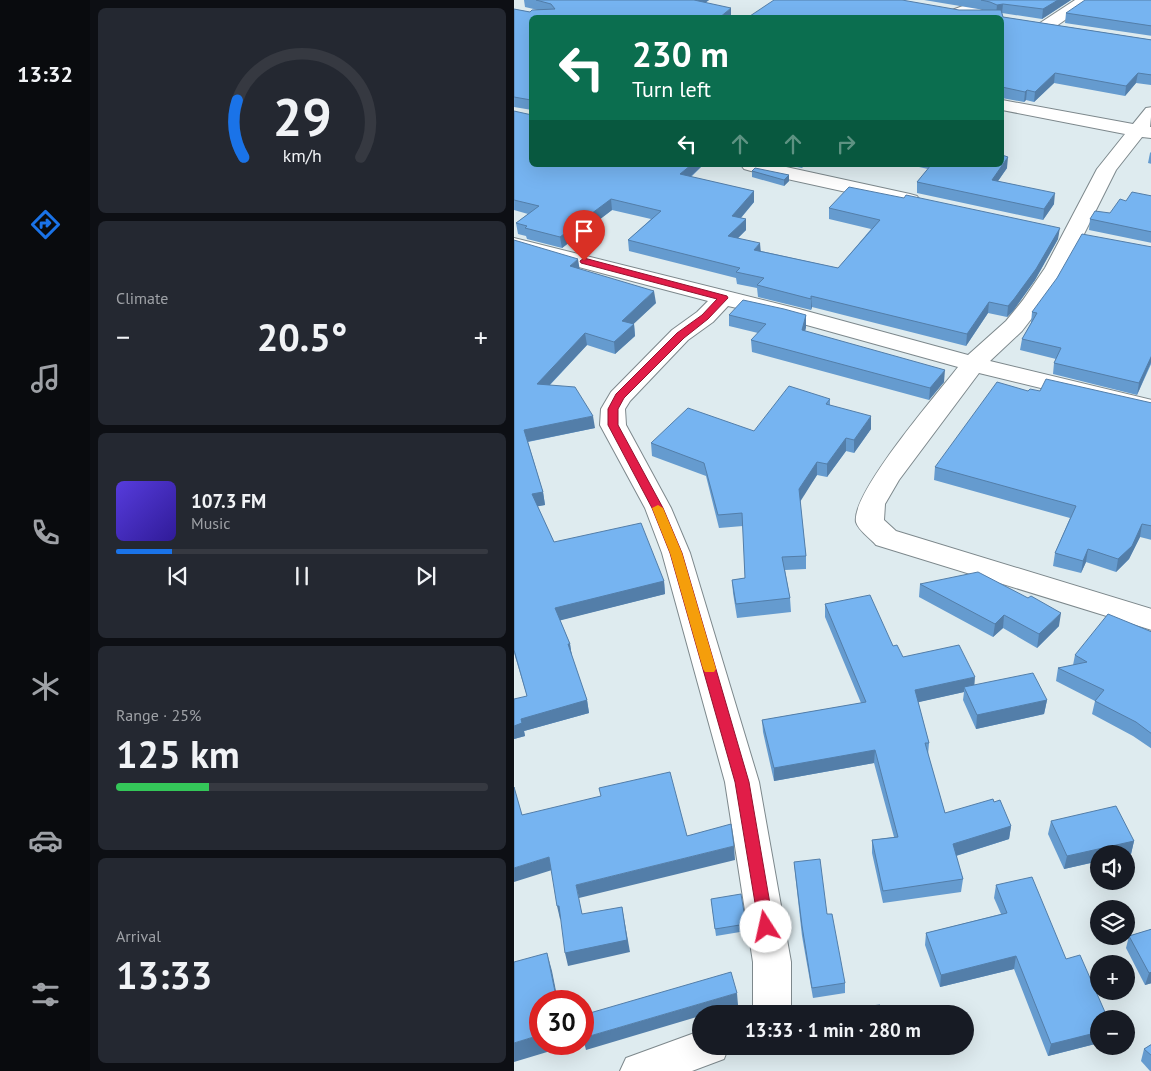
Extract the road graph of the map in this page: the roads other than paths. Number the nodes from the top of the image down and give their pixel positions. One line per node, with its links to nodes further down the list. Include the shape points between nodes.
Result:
1 (993, 0): 4 (street)
2 (1086, 0): 7 (street)
3 (940, 10): 4 (street)
4 (958, 13): 5 (street)
5 (970, 15)
6 (1028, 24): 7 (street)
7 (1046, 26): 8 (street)
8 (1065, 30)
9 (1004, 105): 11 (street)
10 (1151, 112): 11 (street)
11 (1145, 132): 16 (street, via 1107,169 1056,268 1031,305 1014,326)
12 (759, 167): 13 (street)
13 (928, 203)
14 (514, 244): 15 (street)
15 (723, 298): 16 (street); 19 (street, via 620,397 613,409 613,425 658,508 676,553 742,782 772,962)
16 (973, 364): 17 (street); 18 (street, via 887,477 872,504 870,522 886,538)
17 (1151, 408)
18 (1151, 620)
19 (772, 1005)
20 (692, 1052): 21 (street)
21 (640, 1071)

